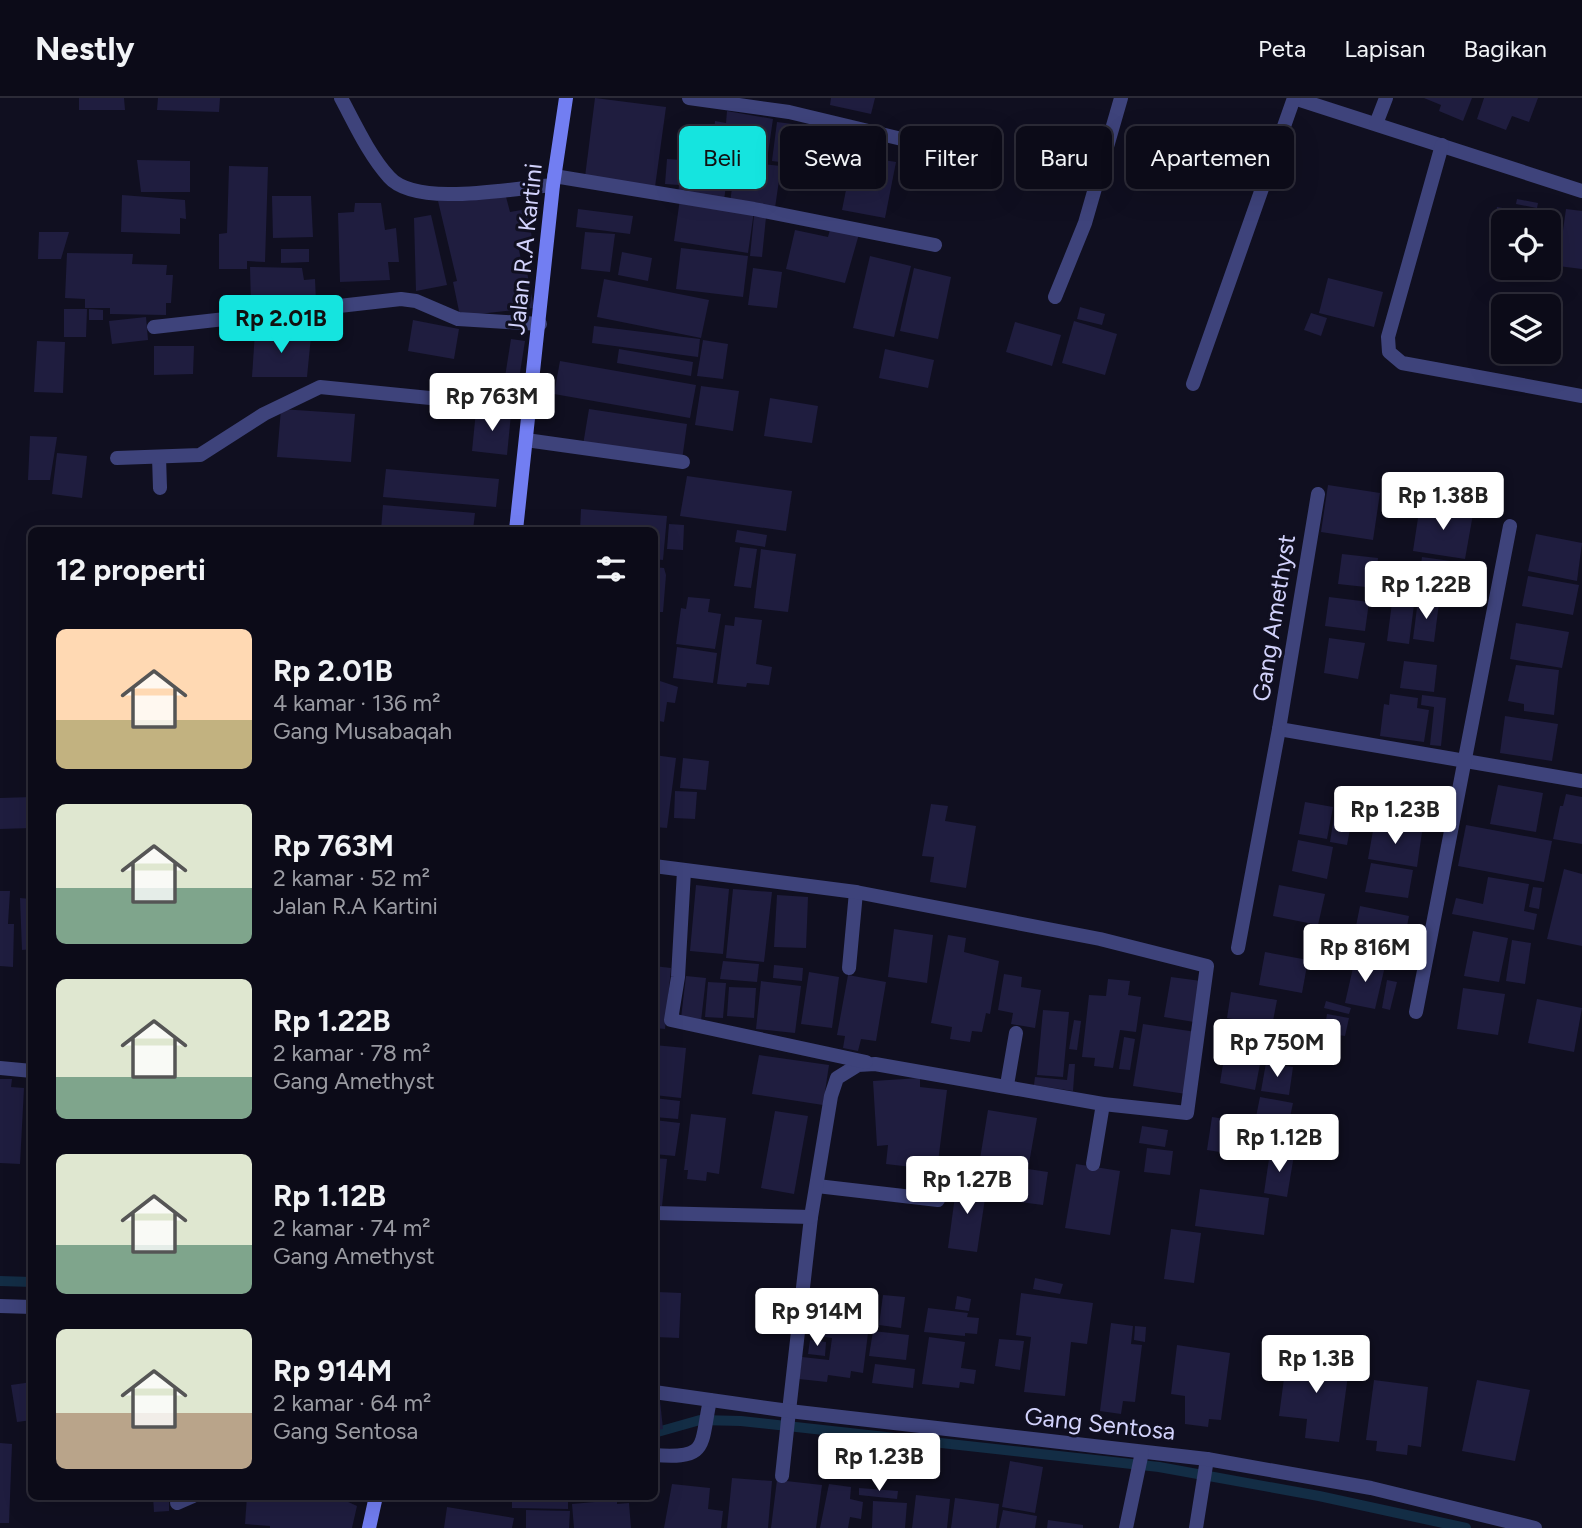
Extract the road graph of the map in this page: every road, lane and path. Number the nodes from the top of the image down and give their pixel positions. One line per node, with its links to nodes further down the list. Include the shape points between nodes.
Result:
1 (341, 98): 10 (street, via 390,178 404,189 432,194)
2 (566, 98): 10 (street, Jalan R.A Kartini)
3 (689, 98): 8 (street, via 789,112)
4 (1121, 98): 13 (street, via 1085,223)
5 (1294, 98): 7 (street); 16 (street)
6 (1386, 98): 7 (street)
7 (1376, 124): 9 (street)
8 (900, 139)
9 (1442, 145): 11 (street); 17 (street, via 1388,337 1388,352 1402,363)
10 (554, 181): 12 (street, via 754,209); 14 (street, Jalan R.A Kartini)
11 (1582, 191)
12 (935, 245)
13 (1055, 296)
14 (540, 324): 15 (street, via 458,319 401,299); 18 (street, Jalan R.A Kartini)
15 (153, 327)
16 (1193, 384)
17 (1582, 396)
18 (530, 408): 19 (street, Jalan R.A Kartini); 20 (street, via 320,387 264,414 200,455)
19 (526, 440): 22 (street); 26 (street, Jalan R.A Kartini)
20 (159, 457): 21 (street); 23 (street)
21 (117, 458)
22 (683, 462)
23 (160, 488)
24 (1318, 494): 27 (street, Gang Amethyst)
25 (1510, 526): 28 (street)
26 (516, 527)
27 (1279, 729): 28 (street, Gang Amethyst); 33 (street)
28 (1464, 762): 29 (street, Gang Amethyst); 35 (street)
29 (1582, 781)
30 (658, 867): 31 (street)
31 (684, 871): 32 (street); 37 (street, via 671,1020)
32 (856, 892): 34 (street); 41 (street, via 1100,939 1206,966 1187,1113)
33 (1238, 948)
34 (849, 968)
35 (1416, 1012)
36 (1016, 1033): 40 (street)
37 (874, 1064): 40 (street); 43 (street, via 858,1065 837,1077)
38 (0, 1068): 39 (street)
39 (28, 1071)
40 (1007, 1085): 41 (street)
41 (1103, 1104): 42 (street)
42 (1093, 1164)
43 (817, 1186): 44 (street); 46 (street)
44 (938, 1200)
45 (658, 1213): 46 (street)
46 (811, 1217): 51 (street)
47 (0, 1306): 48 (street)
48 (28, 1307)
49 (658, 1393): 50 (street, Gang Sentosa)
50 (710, 1400): 51 (street, Gang Sentosa); 52 (street, via 699,1449 682,1457)
51 (789, 1411): 54 (street, Gang Sentosa); 55 (street)
52 (658, 1455)
53 (1207, 1459): 54 (street, Gang Sentosa); 61 (street); 62 (street, Gang Sentosa, via 1371,1488)
54 (1140, 1462): 60 (street)
55 (782, 1475)
56 (184, 1500): 58 (street)
57 (372, 1500): 59 (street)
58 (177, 1503)
59 (369, 1528)
60 (1126, 1528)
61 (1196, 1528)
62 (1535, 1528)

